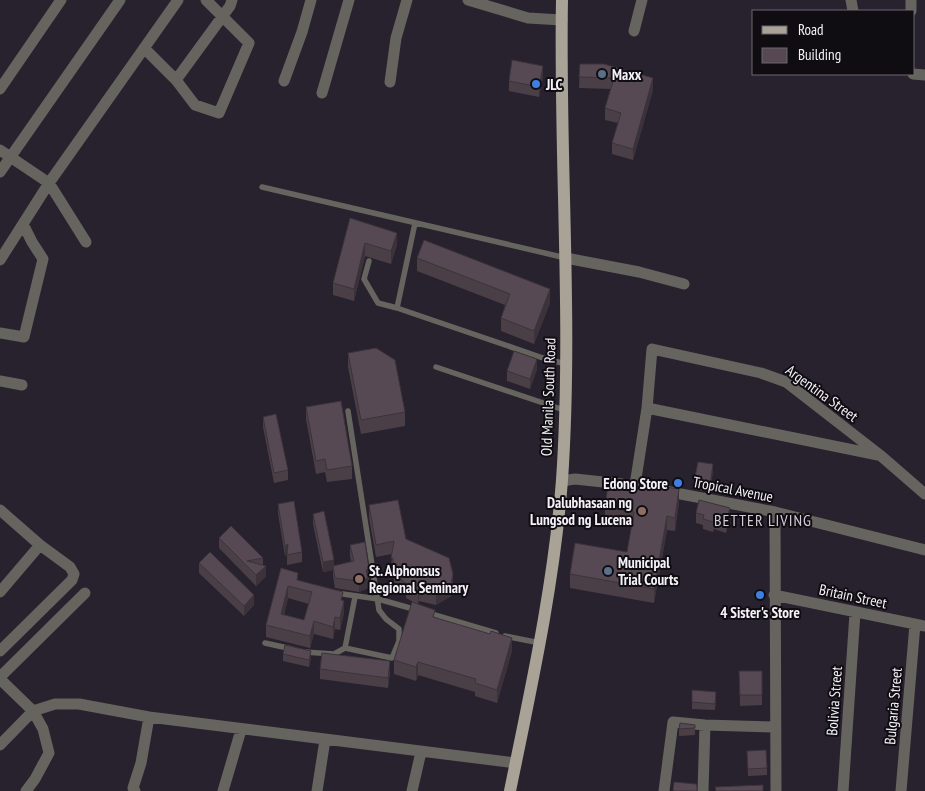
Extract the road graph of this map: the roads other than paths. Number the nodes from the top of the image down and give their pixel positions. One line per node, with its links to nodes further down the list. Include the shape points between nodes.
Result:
1 (61, 0): 21 (street)
2 (120, 0): 24 (street)
3 (178, 0): 15 (street)
4 (206, 0): 12 (street)
5 (232, 0): 12 (street)
6 (311, 0): 19 (street)
7 (349, 0): 22 (street)
8 (407, 0): 20 (street, via 396,38)
9 (468, 0): 13 (street, via 528,18)
10 (562, 0): 13 (main road, Old Manila South Road)
11 (642, 0): 14 (street)
12 (222, 16): 18 (street); 18 (street, via 249,43 218,113 196,105)
13 (562, 20): 31 (main road, Old Manila South Road)
14 (634, 31)
15 (144, 48): 18 (street); 26 (street)
16 (925, 75): 17 (street)
17 (912, 77)
18 (176, 80)
19 (284, 81)
20 (390, 82)
21 (0, 88)
22 (322, 93)
23 (0, 150): 24 (street)
24 (10, 157): 25 (street); 26 (street)
25 (0, 172)
26 (48, 183): 29 (street); 30 (street)
27 (262, 187): 28 (lane)
28 (415, 223): 31 (lane); 35 (lane)
29 (22, 224): 32 (street); 36 (street, via 43,260 24,337)
30 (86, 242)
31 (566, 258): 34 (street); 37 (main road, Old Manila South Road)
32 (0, 260)
33 (369, 261): 35 (lane, via 364,280 378,303)
34 (684, 284)
35 (397, 308): 37 (lane)
36 (0, 333)
37 (566, 364): 42 (main road, Old Manila South Road)
38 (436, 367): 42 (lane)
39 (0, 381): 40 (street)
40 (22, 385)
41 (647, 408): 44 (street); 44 (street, Argentina Street, via 652,349 774,376 800,392); 46 (street)
42 (565, 410): 45 (main road, Old Manila South Road)
43 (348, 411): 57 (lane)
44 (880, 456): 47 (street, Argentina Street)
45 (562, 481): 46 (street, Tropical Avenue); 61 (main road, Old Manila South Road)
46 (644, 487): 49 (street, Tropical Avenue)
47 (925, 494)
48 (0, 510): 50 (street)
49 (775, 512): 51 (street, Tropical Avenue); 55 (street)
50 (40, 545): 52 (street); 63 (street, via 70,566 74,574 72,580)
51 (925, 550)
52 (0, 592)
53 (330, 592): 56 (lane)
54 (85, 593): 64 (street)
55 (774, 595): 58 (street, Britain Street); 68 (street)
56 (354, 596): 57 (lane); 62 (lane)
57 (378, 599): 61 (lane); 62 (lane, via 379,610 399,630 399,641 392,658)
58 (855, 613): 59 (street, Britain Street); 83 (street, Bolivia Street)
59 (920, 625): 84 (street, Bulgaria Street)
60 (265, 643): 62 (lane, via 310,653 334,654)
61 (540, 643): 73 (main road, Old Manila South Road)
62 (345, 648)
63 (0, 651)
64 (0, 678): 65 (street)
65 (33, 711): 66 (street, via 55,704 79,704); 71 (street); 74 (street, via 43,729 49,753)
66 (149, 717): 69 (street); 75 (street, via 133,788)
67 (705, 725): 68 (street); 80 (street, via 672,722); 81 (street)
68 (775, 727): 82 (street)
69 (240, 730): 70 (street); 76 (street)
70 (325, 740): 72 (street); 77 (street)
71 (0, 745)
72 (421, 752): 73 (street); 78 (street)
73 (516, 763): 79 (main road, Old Manila South Road)
74 (26, 791)
75 (135, 791)
76 (223, 791)
77 (317, 791)
78 (412, 791)
79 (510, 791)
80 (664, 791)
81 (703, 791)
82 (776, 791)
83 (843, 791)
84 (901, 791)

